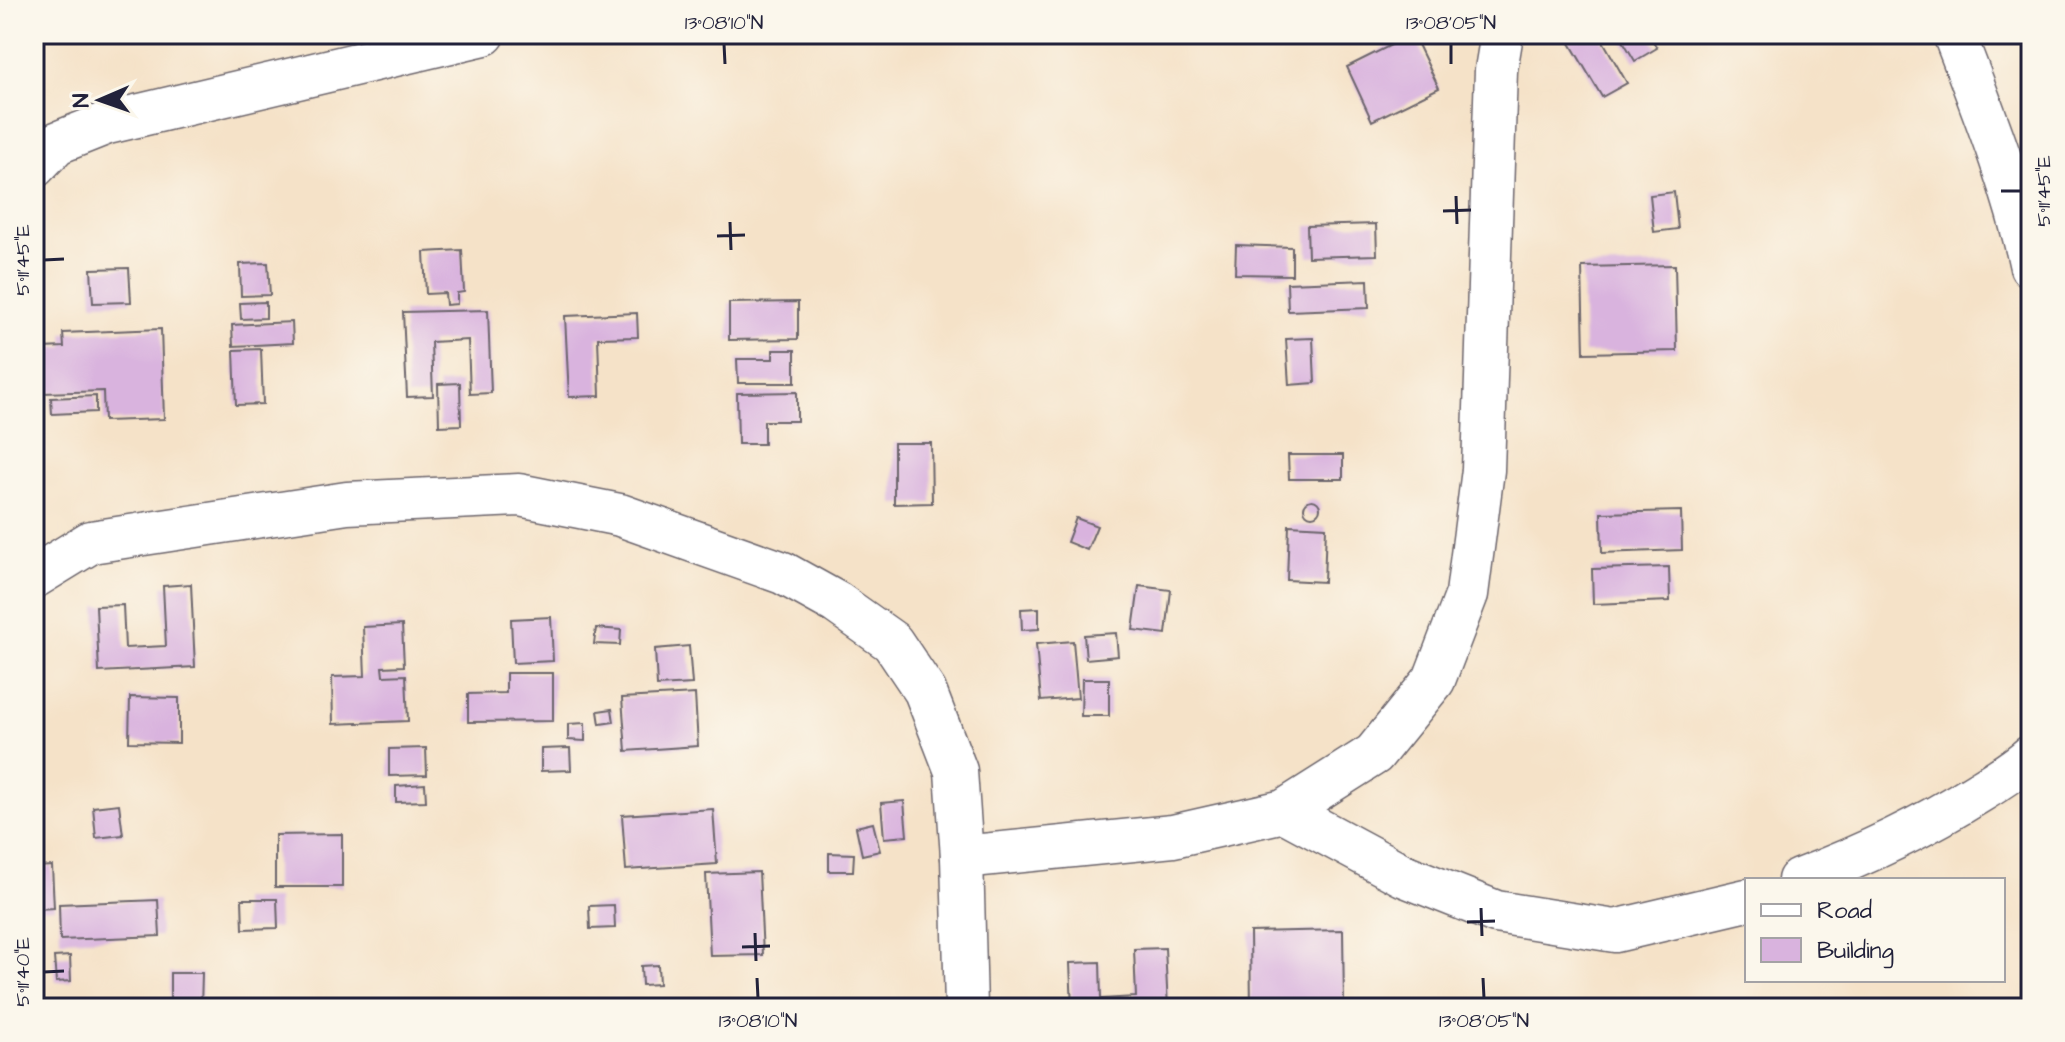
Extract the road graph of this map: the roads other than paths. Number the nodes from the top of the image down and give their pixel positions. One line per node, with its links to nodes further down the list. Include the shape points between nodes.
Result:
1 (484, 34): 4 (street, via 107,123 57,143)
2 (1502, 34): 8 (street, via 1496,70 1483,470 1467,594 1434,680 1374,754)
3 (1954, 34): 5 (street)
4 (34, 167)
5 (2031, 267)
6 (34, 577): 9 (street, via 91,542 347,503 519,495 620,515 783,573 892,642 925,691 956,771)
7 (2031, 756): 10 (street, via 1950,811 1864,856)
8 (1284, 811): 9 (street, via 1173,836); 11 (street, via 1403,875 1496,912 1615,931)
9 (962, 857): 12 (street)
10 (1804, 878)
11 (1745, 900)
12 (966, 1008)

